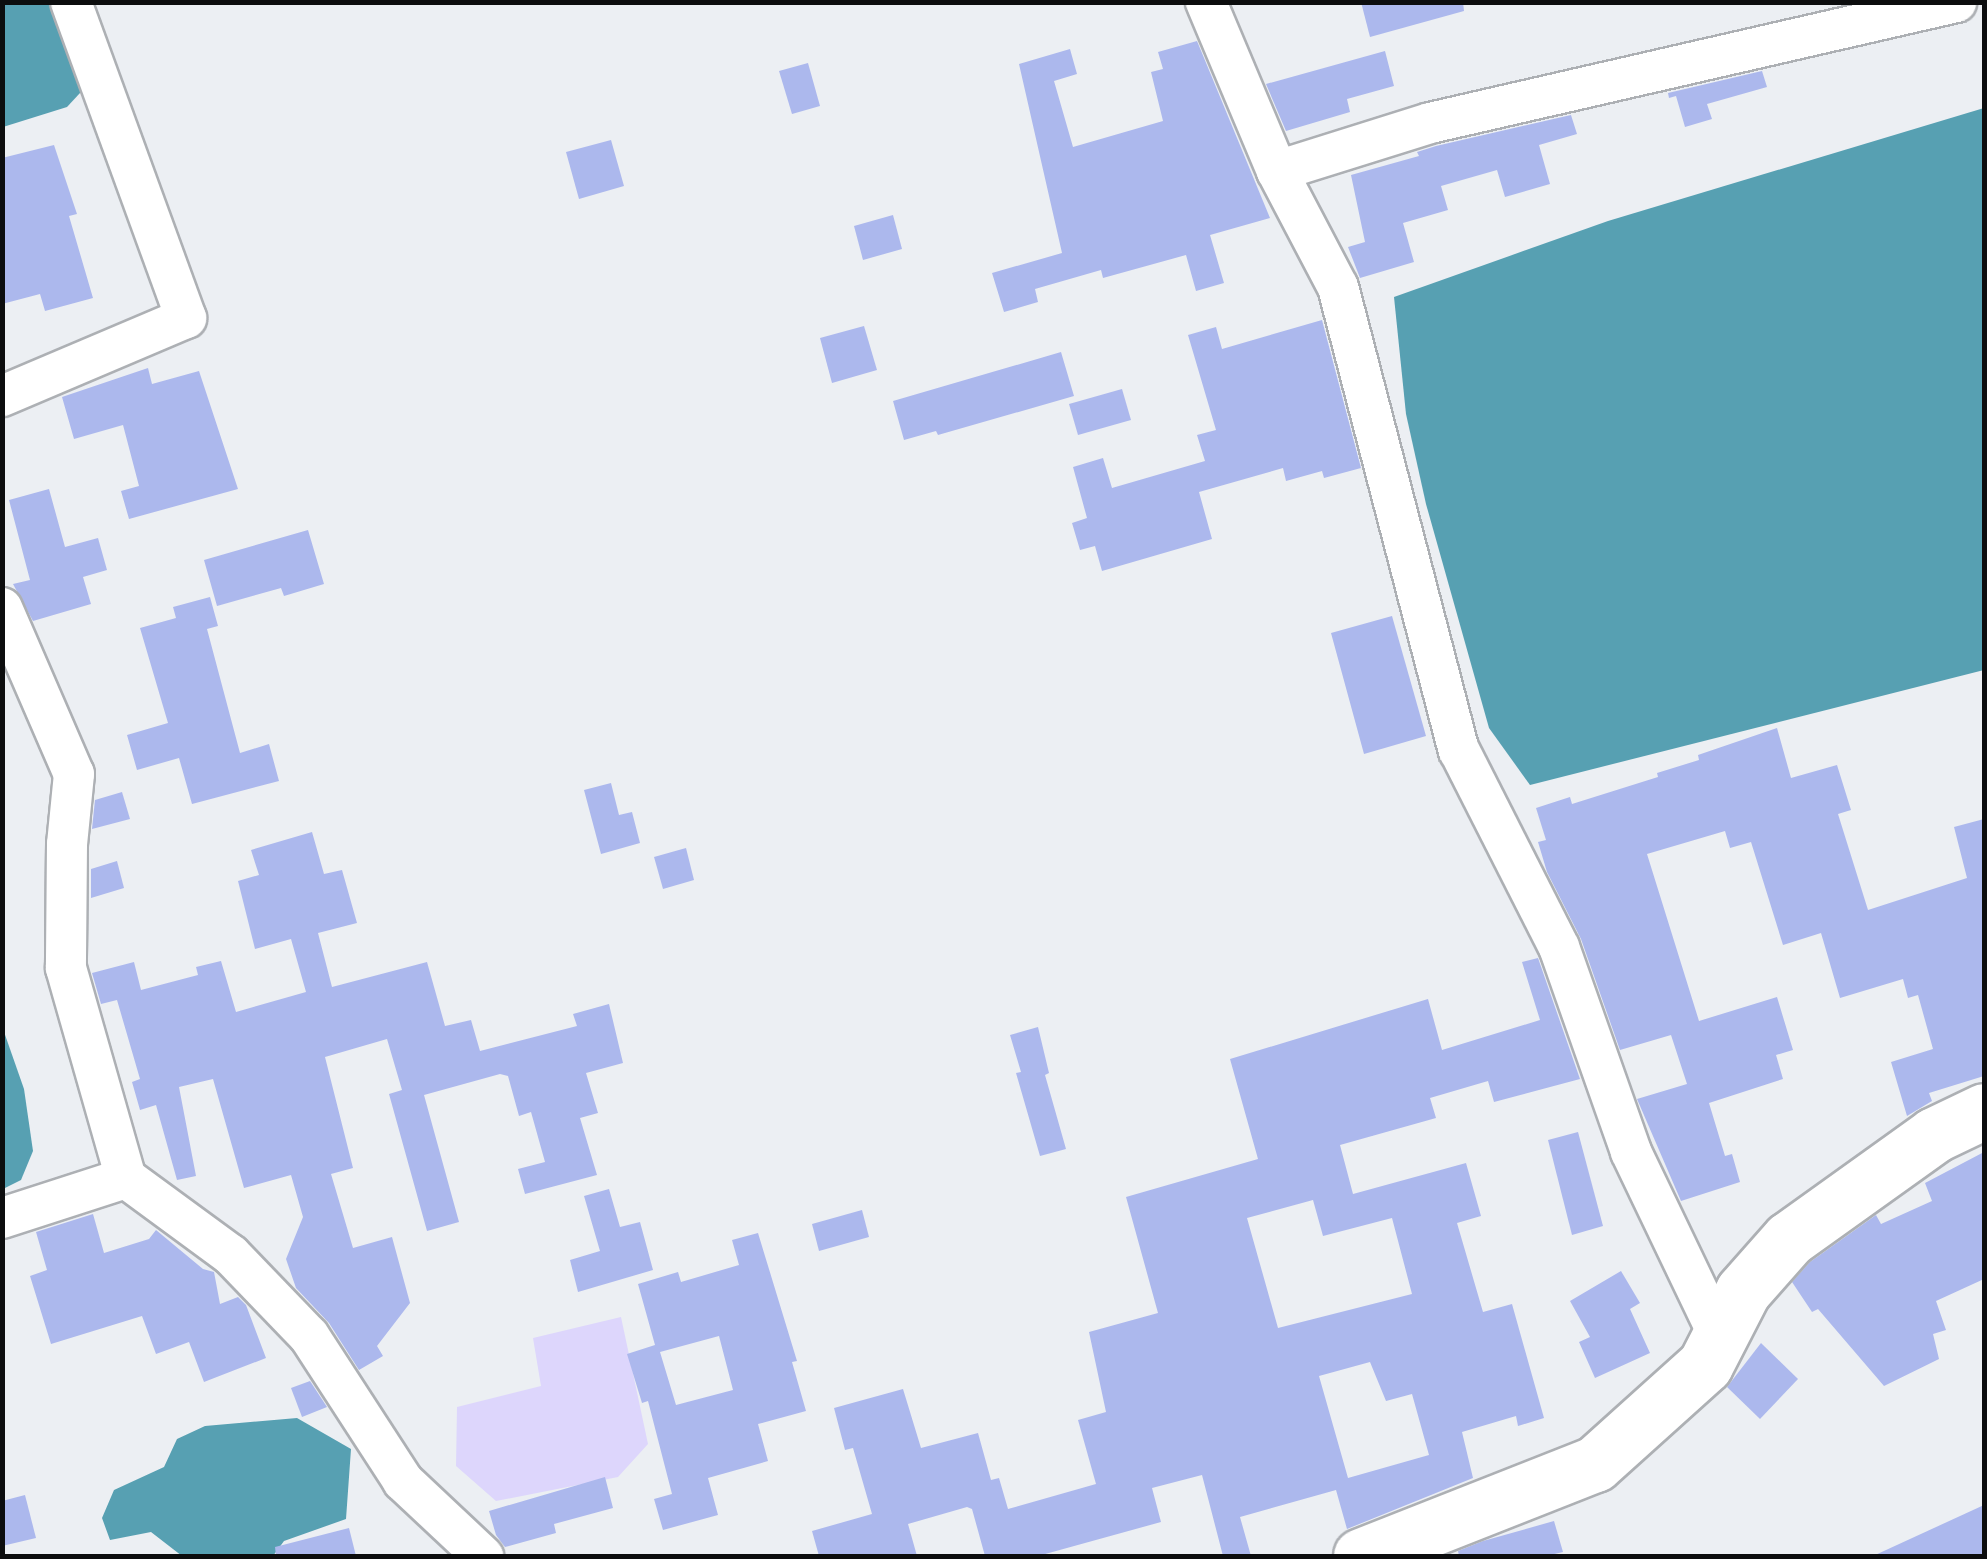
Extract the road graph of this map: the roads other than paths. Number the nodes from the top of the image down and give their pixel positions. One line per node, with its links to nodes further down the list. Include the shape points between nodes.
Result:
1 (70, 2): 5 (street, via 186,318)
2 (1206, 2): 4 (street)
3 (1956, 2): 4 (street, via 1430,123)
4 (1277, 171): 10 (street, via 1338,287 1459,750 1559,947 1631,1152)
5 (2, 396)
6 (2, 608): 8 (street, via 74,774 66,844 66,968)
7 (1984, 1110): 10 (main road, via 1934,1135 1788,1240 1743,1291)
8 (126, 1178): 9 (street); 11 (street, via 231,1255 309,1336 403,1481)
9 (2, 1218)
10 (1719, 1336): 12 (main road, via 1705,1365 1595,1464)
11 (483, 1556)
12 (1361, 1556)

